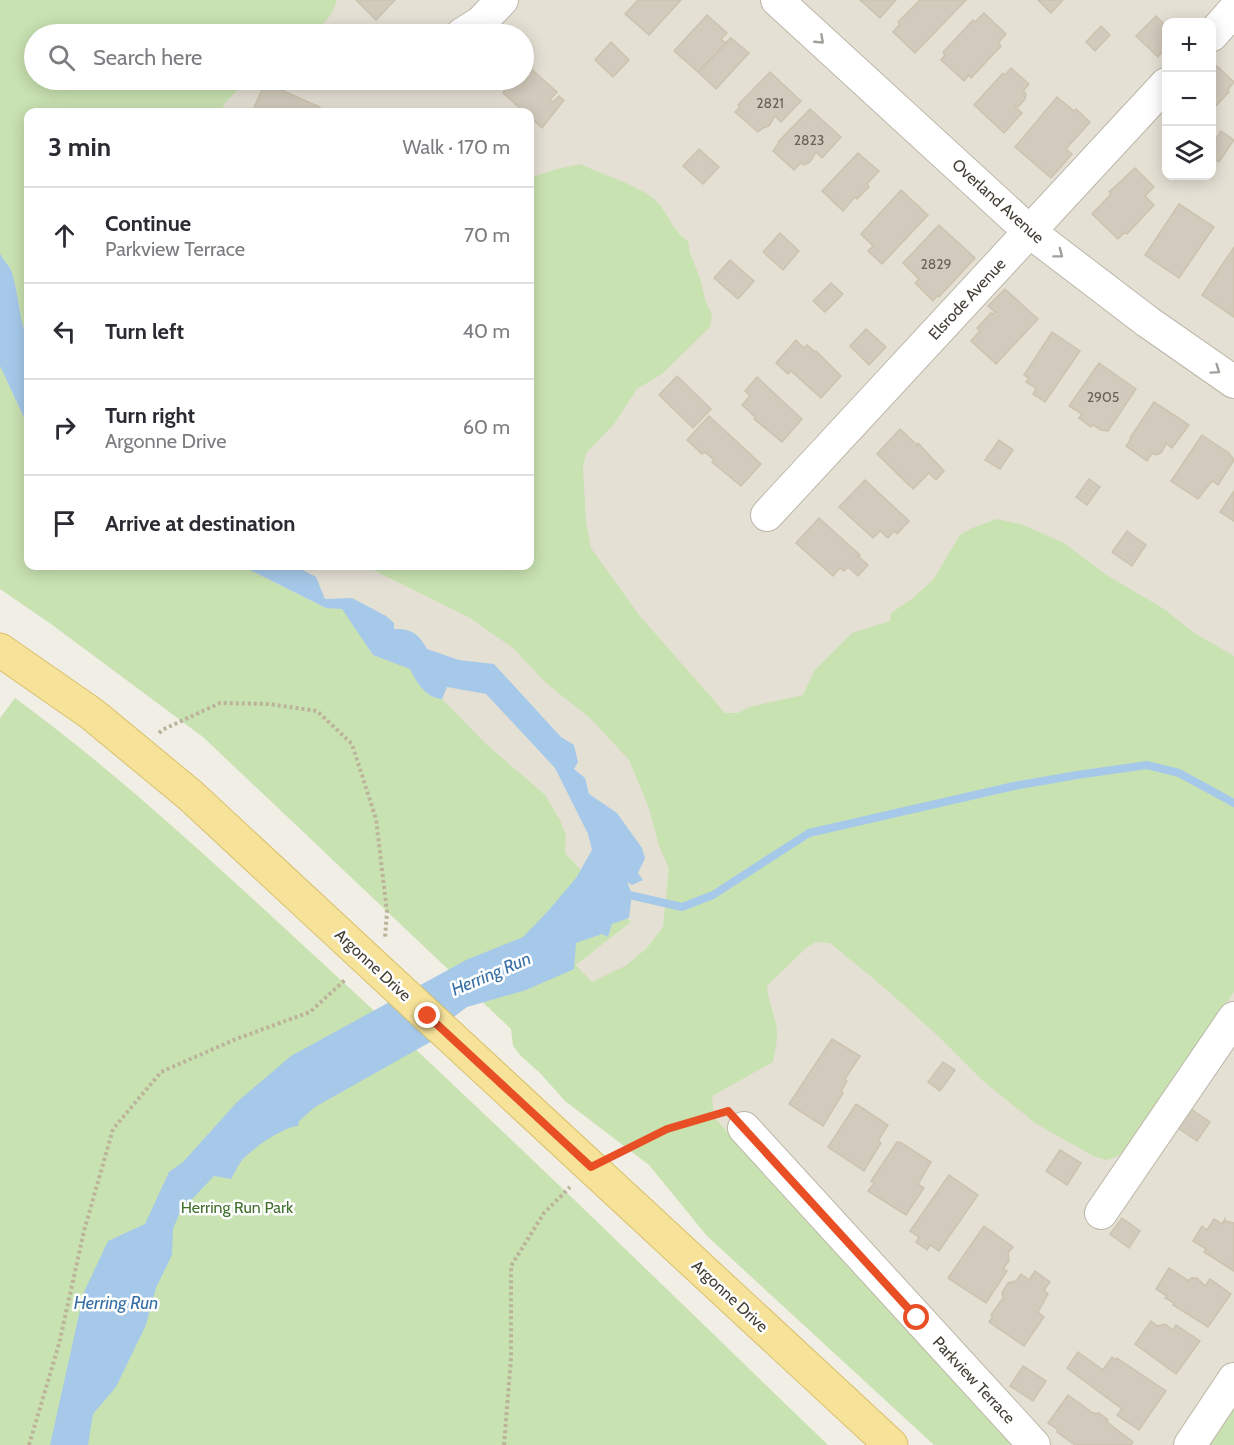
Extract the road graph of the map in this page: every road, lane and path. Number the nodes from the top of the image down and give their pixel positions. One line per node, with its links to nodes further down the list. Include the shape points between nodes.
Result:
1 (502, 0): 4 (street)
2 (777, 0): 7 (street, Overland Avenue, one-way to 7)
3 (1234, 10): 5 (street)
4 (478, 24)
5 (1216, 30)
6 (1162, 89): 7 (street, Elsrode Avenue)
7 (1030, 232): 8 (street, Overland Avenue, one-way to 8); 9 (street, Elsrode Avenue)
8 (1234, 382)
9 (767, 515)
10 (0, 650): 11 (main road, Argonne Drive)
11 (141, 752): 12 (path, via 162,730 220,703 269,704 317,711 352,744 376,819 387,912); 16 (main road, Argonne Drive, bridge)
12 (385, 944)
13 (352, 974): 19 (path, via 310,1012 161,1072 113,1129 84,1232 59,1344)
14 (1234, 1018): 17 (street)
15 (744, 1128): 16 (path, via 728,1111 667,1129); 22 (street, Parkview Terrace)
16 (591, 1167): 20 (path, via 544,1213 511,1266 511,1358); 21 (main road, Argonne Drive)
17 (1101, 1212)
18 (1234, 1379): 23 (street)
19 (29, 1445)
20 (504, 1445)
21 (891, 1445)
22 (1034, 1445)
23 (1190, 1445)

